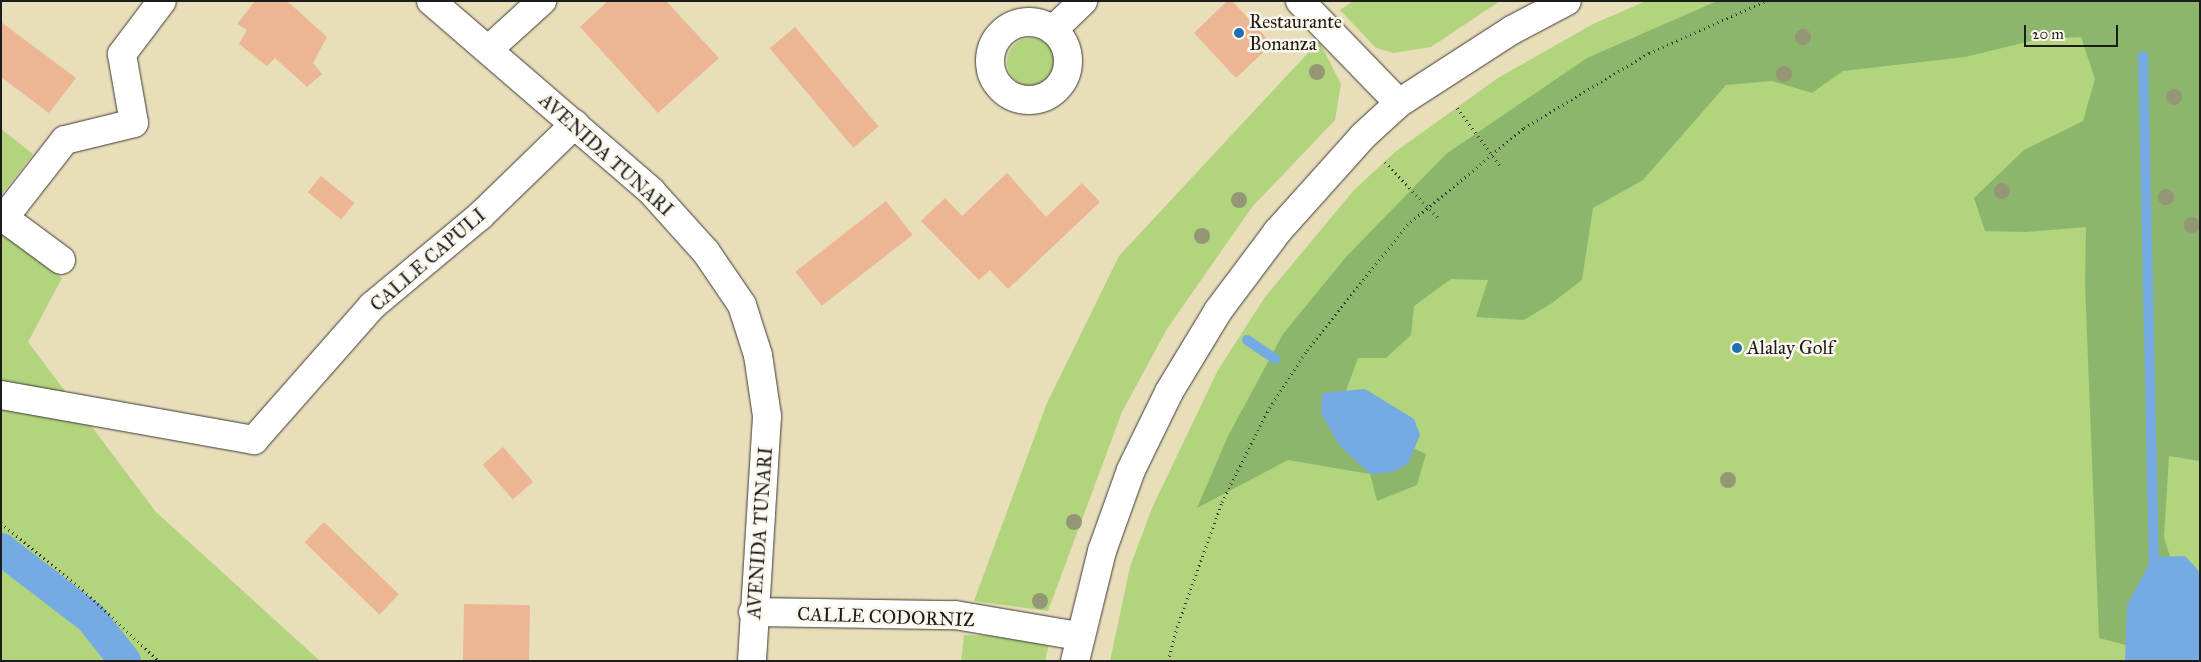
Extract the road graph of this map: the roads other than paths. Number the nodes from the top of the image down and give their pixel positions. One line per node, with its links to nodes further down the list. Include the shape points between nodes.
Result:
1 (162, 1): 11 (street, via 122,54 134,123 65,140 4,218)
2 (430, 1): 8 (street, AVENIDA TUNARI)
3 (542, 1): 8 (street)
4 (1083, 1): 7 (street)
5 (1300, 1): 9 (street)
6 (1567, 1): 9 (street, via 1512,30)
7 (1053, 30)
8 (489, 49): 10 (street, AVENIDA TUNARI)
9 (1399, 103): 14 (street, via 1362,136 1277,232 1218,310 1169,392 1130,470 1102,551)
10 (575, 124): 12 (street, CALLE CAPULI, via 480,216 372,306 254,440); 13 (street, AVENIDA TUNARI, via 657,197 706,252 742,305 758,355 767,416)
11 (61, 260)
12 (1, 395)
13 (753, 612): 14 (street, CALLE CODORNIZ, via 955,615); 15 (street, AVENIDA TUNARI)
14 (1077, 648)
15 (752, 661)

